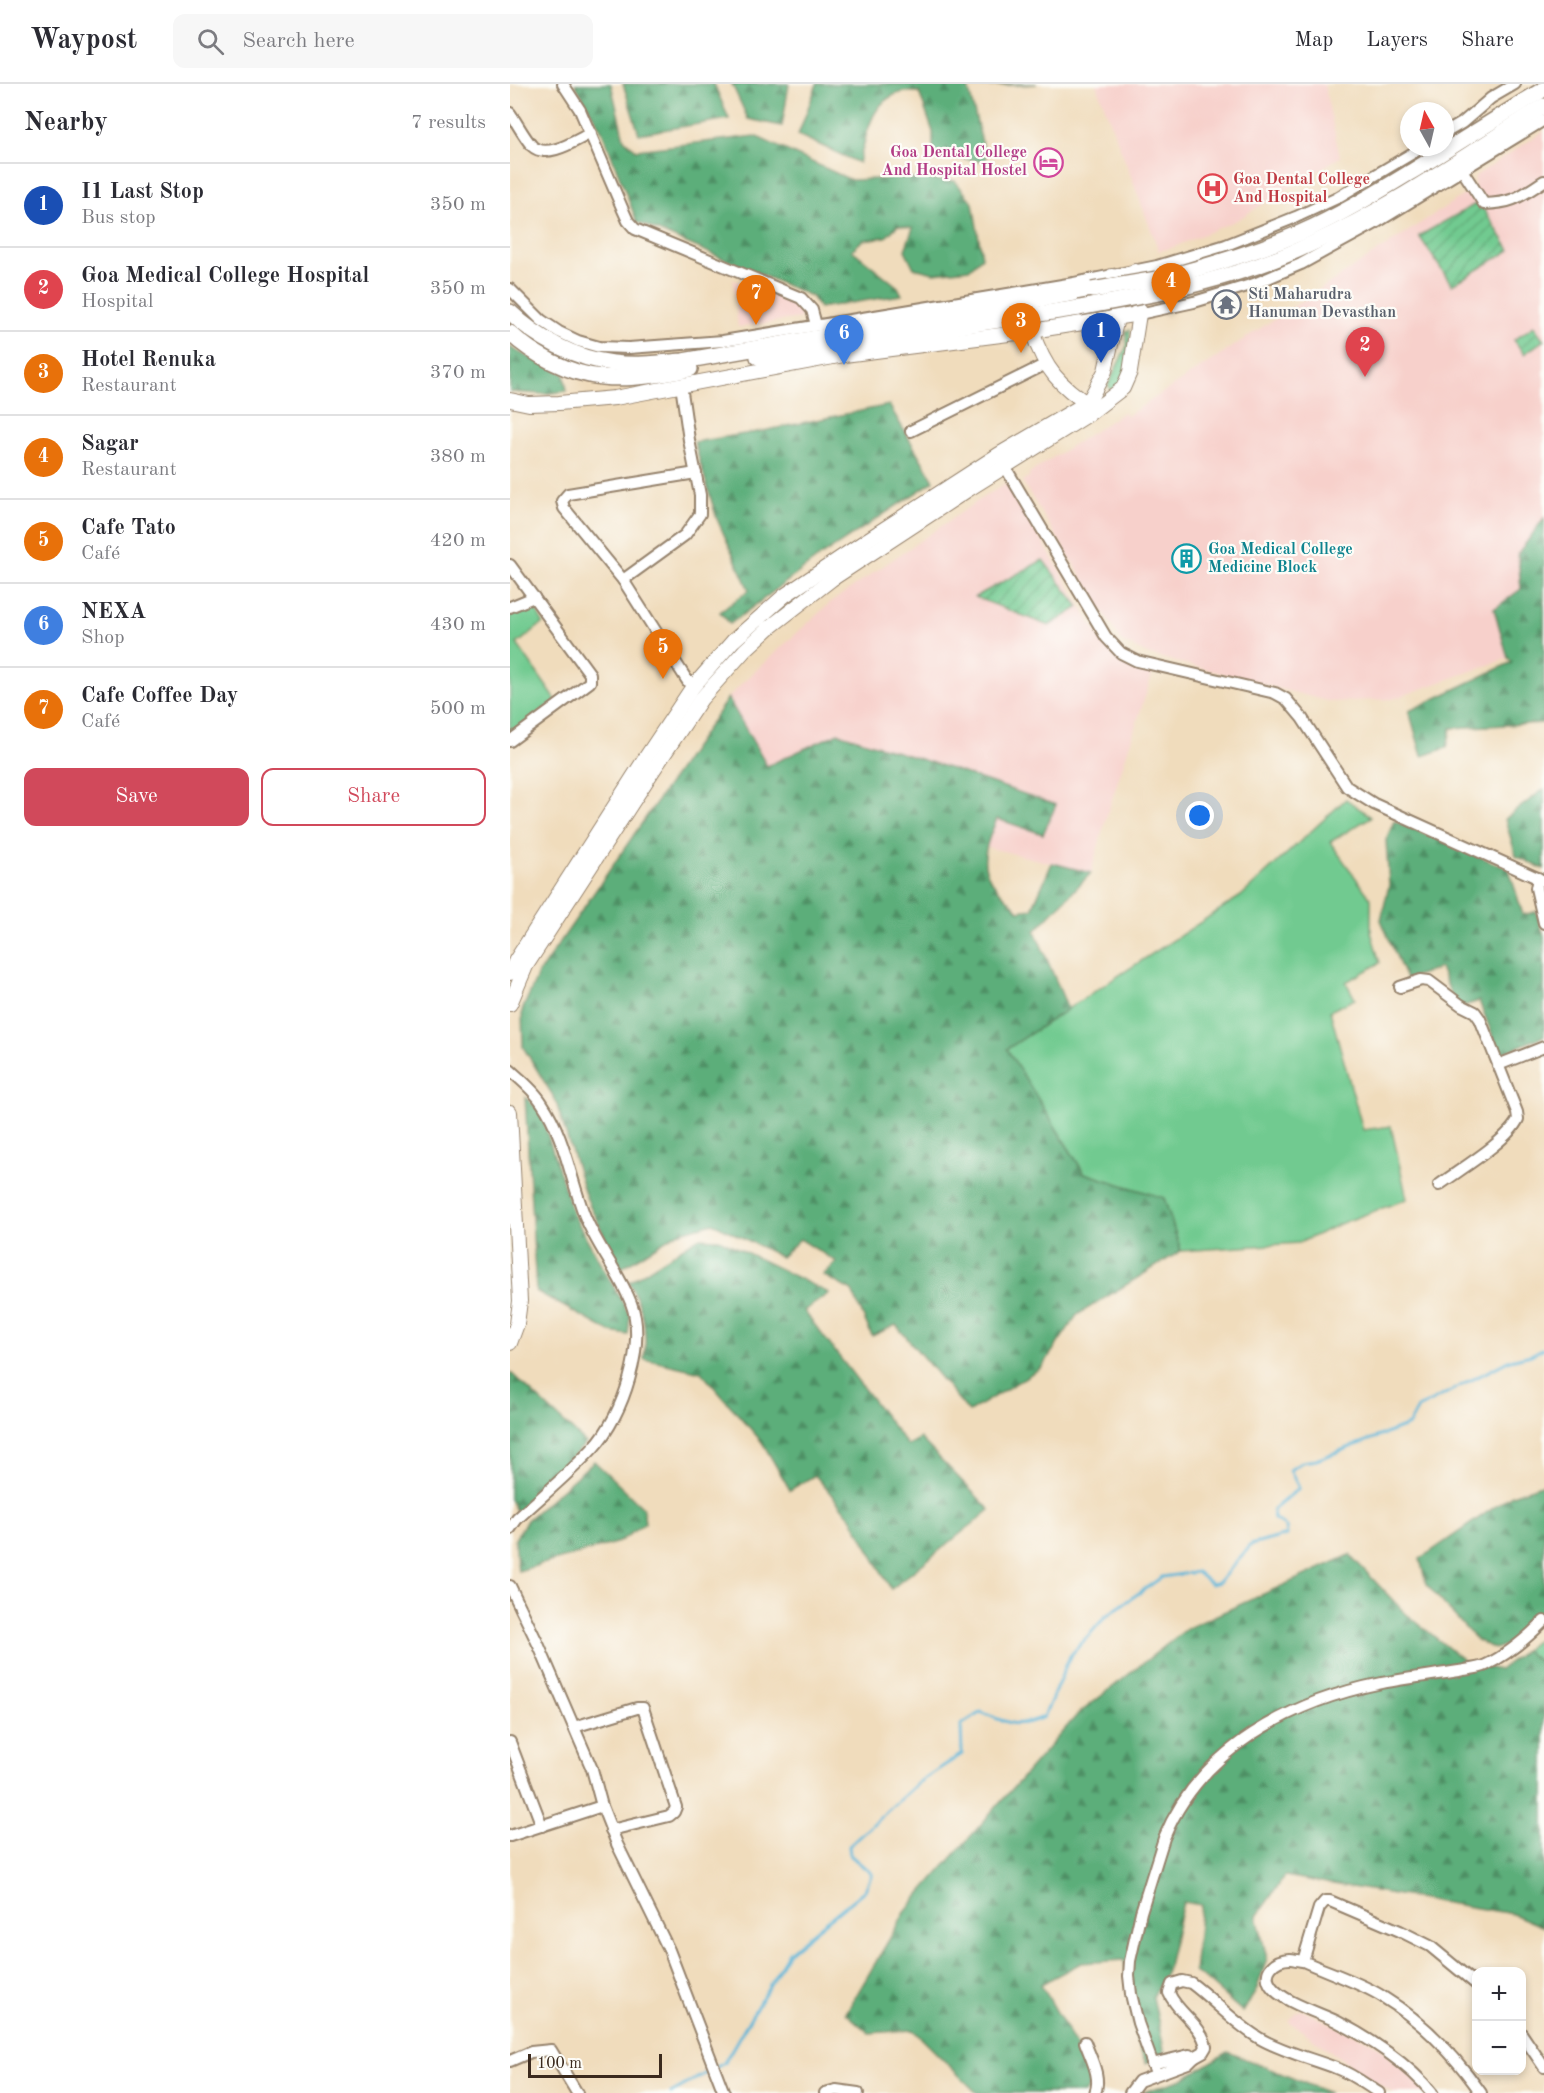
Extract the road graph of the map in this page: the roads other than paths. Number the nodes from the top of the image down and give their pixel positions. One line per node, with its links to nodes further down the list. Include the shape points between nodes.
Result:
1 (563, 84): 8 (street)
2 (1515, 84): 7 (street)
3 (1544, 89): 13 (highway, via 1355,206)
4 (1544, 106): 13 (highway, via 1365,217 1308,246 1258,265)
5 (510, 113): 8 (street, via 533,146 541,151 550,151)
6 (1544, 120): 10 (street)
7 (1454, 128)
8 (591, 133): 20 (street, via 628,221 635,229 801,298 812,310)
9 (1408, 156): 12 (street, via 1296,218 1226,245)
10 (1462, 170): 11 (street, via 1484,204 1506,203); 18 (street, via 1301,264 1254,284)
11 (1544, 181)
12 (1135, 272): 14 (street); 18 (main road)
13 (1210, 273): 15 (highway)
14 (1112, 276): 19 (main road); 20 (street)
15 (1158, 286): 17 (highway, bridge, via 1092,290 649,364 612,363 581,355 553,344); 22 (highway, bridge, via 1079,308 639,377 601,377 572,369 544,357)
16 (510, 289): 20 (street, via 559,332 599,347 723,341)
17 (510, 312)
18 (1139, 314): 19 (main road); 26 (main road, via 1127,382)
19 (1117, 318): 21 (main road); 26 (main road, via 1105,371)
20 (816, 325)
21 (1032, 331): 23 (main road); 24 (main road, via 824,359)
22 (510, 333)
23 (1046, 364): 26 (main road, via 1064,387); 27 (street)
24 (681, 385): 25 (main road, via 615,398 559,403); 29 (street)
25 (510, 400)
26 (1090, 406): 28 (main road)
27 (911, 431)
28 (1001, 460): 34 (main road, via 867,540 784,596 733,641); 36 (street, via 1107,637 1122,653 1137,661 1275,693 1286,699 1302,718 1347,787 1374,804); 40 (main road, via 832,579 744,650 715,682 526,966)
29 (696, 473): 31 (street, via 700,514 685,535); 31 (street, via 568,494 562,501)
30 (510, 565): 32 (street)
31 (622, 580): 34 (street)
32 (534, 597): 33 (street); 35 (street, via 591,679)
33 (510, 607)
34 (692, 688): 38 (main road)
35 (510, 741)
36 (1541, 880): 37 (street, via 1538,897)
37 (1544, 923)
38 (510, 973)
39 (1400, 987): 42 (street, via 1429,981 1475,1012)
40 (510, 1004)
41 (1544, 1047): 42 (street)
42 (1498, 1065): 45 (street, via 1518,1119 1491,1147)
43 (510, 1070): 47 (street, via 533,1090 552,1120 585,1218 631,1302 637,1341 616,1415 596,1446)
44 (510, 1112): 46 (main road, via 520,1301)
45 (1439, 1185)
46 (510, 1343)
47 (510, 1529)
48 (510, 1586): 50 (street)
49 (1544, 1621): 63 (street, via 1528,1637 1485,1666 1335,1694 1266,1724 1232,1748 1193,1788 1164,1838 1130,1961 1131,1994)
50 (574, 1727): 53 (street); 55 (street, via 643,1708 676,1807 669,1816)
51 (510, 1742): 52 (street)
52 (512, 1754): 54 (street)
53 (602, 1806): 54 (street); 55 (street)
54 (542, 1826): 56 (street)
55 (611, 1830): 65 (street, via 669,1950)
56 (510, 1836)
57 (1303, 1961): 58 (street, via 1319,1908 1330,1901 1430,1946); 71 (street, via 1279,1961 1270,1968 1267,1978 1271,1987 1289,2000 1369,2039); 72 (street, via 1383,1996 1429,2031)
58 (1472, 1981)
59 (1526, 2040): 62 (street)
60 (1085, 2042): 68 (street, via 1097,2077)
61 (510, 2061): 64 (street, via 531,2052 551,2050)
62 (1544, 2067)
63 (1154, 2068): 69 (street); 70 (street, via 1188,2063 1206,2047 1202,2033 1173,2004 1169,1993 1172,1984 1182,1981 1196,1986 1260,2039 1335,2067)
64 (577, 2093)
65 (724, 2093)
66 (825, 2093): 67 (street)
67 (858, 2093)
68 (1095, 2093)
69 (1130, 2093)
70 (1379, 2093)
71 (1432, 2093)
72 (1481, 2093)

